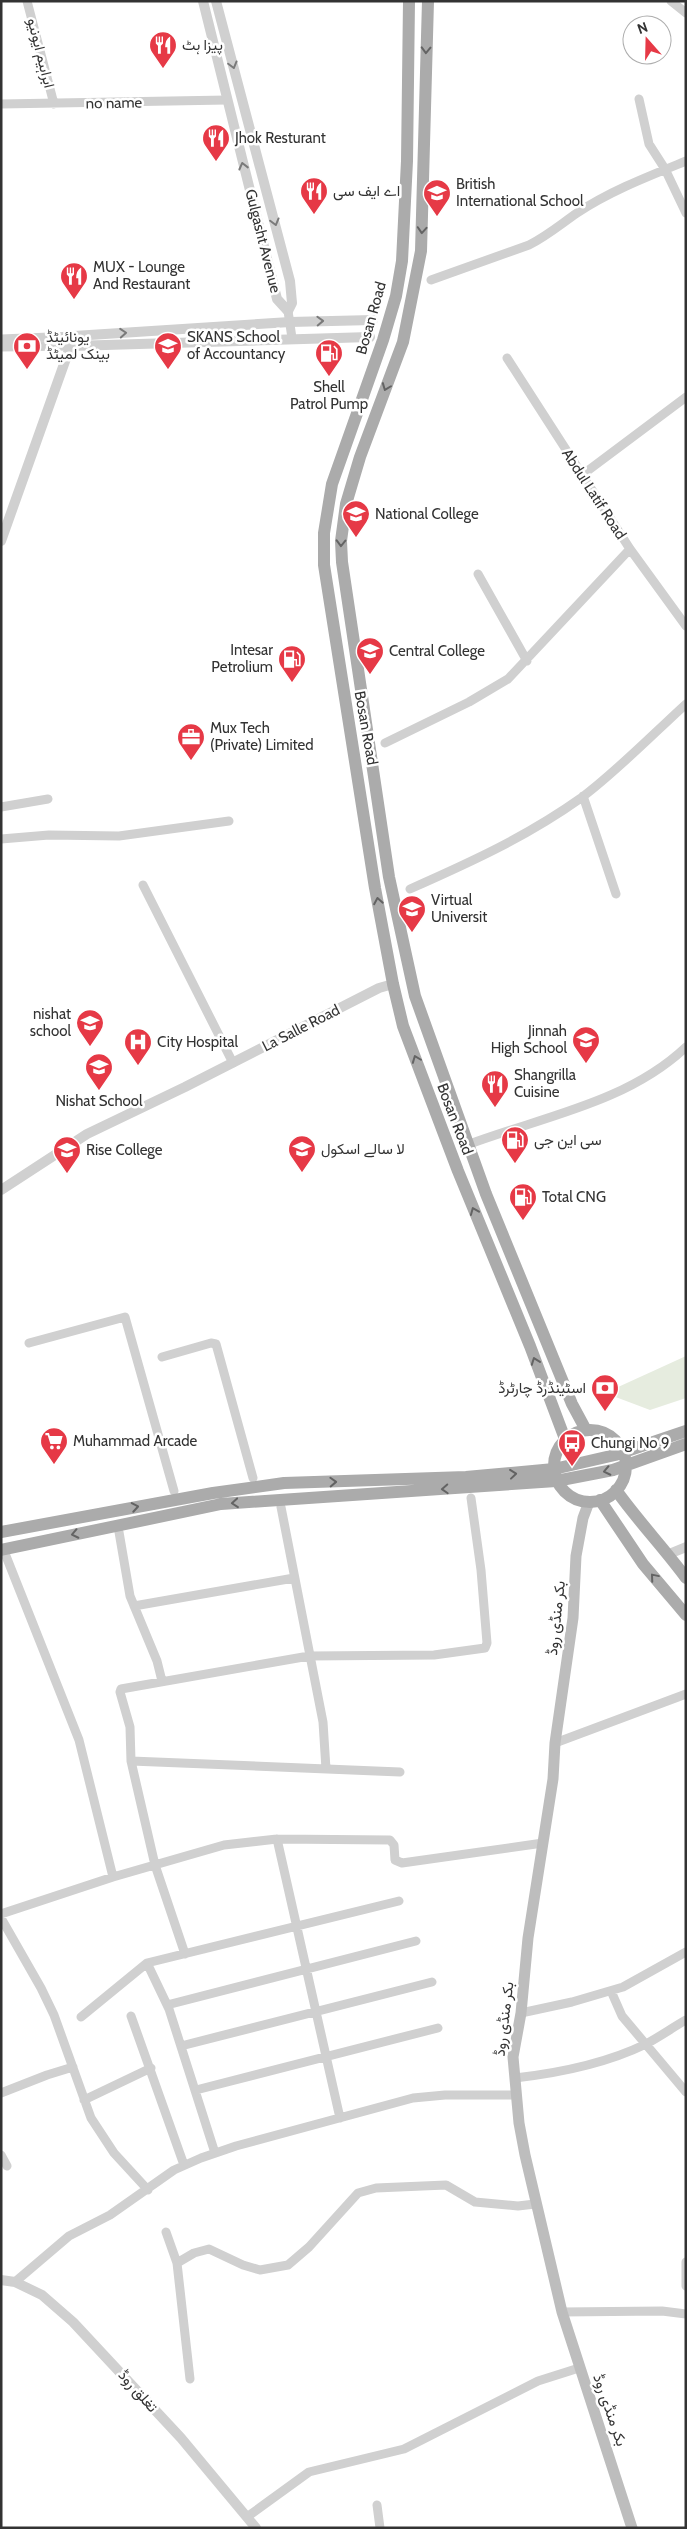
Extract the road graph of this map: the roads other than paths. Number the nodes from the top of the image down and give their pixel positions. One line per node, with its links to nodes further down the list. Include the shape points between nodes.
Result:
1 (28, 1): 11 (street, ابراہیم ایونیو)
2 (203, 1): 9 (street, Gulgasht Avenue)
3 (216, 1): 16 (street, Gulgasht Avenue, one-way to 16, via 290,280 292,302)
4 (409, 1): 42 (main road, Bosan Road, one-way to 4, via 329,607 324,533 332,484 383,340 402,261)
5 (428, 1): 45 (main road, Bosan Road, one-way to 45, via 423,217 414,293 403,342 346,504 341,541 389,877 415,996)
6 (678, 3): 7 (street)
7 (686, 13)
8 (639, 99): 13 (street, via 649,144)
9 (227, 100): 11 (street, no name); 16 (street, Gulgasht Avenue, one-way to 9, via 277,299)
10 (1, 104): 11 (street, no name)
11 (54, 104)
12 (686, 161): 13 (street)
13 (665, 169): 14 (street); 15 (street, via 577,213 529,245)
14 (686, 213)
15 (431, 280)
16 (288, 311): 18 (street)
17 (373, 320): 18 (street, one-way to 17)
18 (290, 322): 20 (street); 22 (street, one-way to 18)
19 (370, 337): 20 (street)
20 (292, 338): 22 (street)
21 (1, 339): 22 (street)
22 (73, 341): 23 (street); 27 (street)
23 (1, 347)
24 (507, 358): 26 (street, Abdul Latif Road)
25 (686, 397): 26 (street)
26 (582, 475): 28 (street, Abdul Latif Road)
27 (1, 541)
28 (630, 549): 30 (street, Abdul Latif Road); 31 (street)
29 (478, 574): 31 (street)
30 (686, 626)
31 (527, 661): 33 (street, via 488,692)
32 (686, 704): 34 (street)
33 (385, 743)
34 (583, 796): 40 (street, via 503,848); 41 (street)
35 (48, 799): 36 (street)
36 (1, 808)
37 (228, 821): 38 (street, via 119,836 49,835)
38 (1, 839)
39 (143, 884): 44 (street)
40 (410, 889)
41 (616, 894)
42 (393, 984): 44 (street, La Salle Road, via 379,988); 51 (main road, Bosan Road, one-way to 42, via 454,1162 403,1026)
43 (686, 1047): 45 (street, via 646,1078 614,1094)
44 (233, 1062): 46 (street, La Salle Road, via 87,1134)
45 (467, 1145): 49 (main road, Bosan Road, via 564,1386)
46 (1, 1190)
47 (29, 1343): 55 (street, via 124,1317)
48 (162, 1357): 53 (street, via 216,1344)
49 (586, 1430): 51 (main road); 54 (main road, via 598,1430 619,1444 624,1454 625,1475)
50 (686, 1431): 59 (main road, one-way to 50, via 284,1483 496,1476 554,1469)
51 (565, 1439): 57 (main road, via 553,1463 558,1483 571,1497)
52 (686, 1444): 62 (main road, one-way to 62, via 613,1470 556,1481 221,1504)
53 (253, 1478)
54 (616, 1490): 57 (main road); 63 (main road)
55 (174, 1491)
56 (471, 1498): 69 (street, via 481,1570 487,1643 484,1648 434,1655)
57 (594, 1501): 68 (main road, one-way to 57); 72 (main road, بکر منڈی روڈ, via 583,1518 576,1556 573,1618)
58 (281, 1507): 65 (street)
59 (1, 1532)
60 (119, 1532): 67 (street)
61 (686, 1547): 63 (street)
62 (4, 1553): 79 (street, via 79,1740)
63 (669, 1554): 64 (main road); 66 (main road)
64 (686, 1572)
65 (294, 1578): 67 (street); 69 (street)
66 (686, 1578)
67 (134, 1606): 70 (street, via 158,1661)
68 (686, 1615)
69 (309, 1656): 70 (street); 74 (street, via 324,1722)
70 (162, 1681): 73 (street, via 124,1687 120,1692 130,1727)
71 (686, 1694): 72 (street)
72 (555, 1743): 77 (main road, بکر منڈی روڈ)
73 (131, 1762): 74 (street); 78 (street)
74 (326, 1769): 75 (street)
75 (400, 1772)
76 (277, 1839): 77 (street, via 390,1840 394,1845 395,1860 402,1863); 78 (street, via 224,1846); 83 (street)
77 (543, 1842): 93 (main road, بکر منڈی روڈ, via 528,1938)
78 (155, 1865): 79 (street); 86 (street)
79 (113, 1877): 81 (street)
80 (399, 1901): 83 (street)
81 (1, 1914)
82 (1, 1918): 101 (street, via 41,1988)
83 (296, 1926): 86 (street); 88 (street)
84 (416, 1941): 88 (street)
85 (686, 1952): 90 (street)
86 (186, 1954): 87 (street)
87 (147, 1963): 91 (street); 94 (street)
88 (306, 1969): 91 (street); 92 (street)
89 (432, 1982): 92 (street)
90 (611, 1991): 93 (street); 98 (street, via 622,2016)
91 (167, 2005): 99 (street)
92 (316, 2012): 99 (street); 100 (street)
93 (521, 2013): 103 (main road, بکر منڈی روڈ, via 513,2057)
94 (81, 2016)
95 (131, 2016): 102 (street)
96 (686, 2020): 98 (street)
97 (438, 2028): 100 (street)
98 (645, 2044): 103 (street, via 592,2064); 105 (street)
99 (181, 2046): 104 (street)
100 (326, 2057): 104 (street); 109 (street)
101 (73, 2068): 106 (street); 108 (street)
102 (151, 2068): 108 (street); 112 (street)
103 (515, 2078): 107 (main road, بکر منڈی روڈ)
104 (196, 2090): 110 (street)
105 (686, 2092)
106 (1, 2093)
107 (516, 2095): 109 (street, via 430,2096); 115 (main road, بکر منڈی روڈ)
108 (84, 2100): 114 (street, via 102,2138)
109 (340, 2118): 110 (street)
110 (216, 2153): 112 (street)
111 (1, 2155): 113 (street)
112 (184, 2165): 114 (street)
113 (7, 2166)
114 (148, 2190): 120 (street, via 110,2215 68,2236)
115 (535, 2204): 118 (street, via 518,2206 475,2202 446,2185 376,2188 358,2193 309,2247 288,2264 260,2270 208,2249); 122 (main road, بکر منڈی روڈ)
116 (166, 2232): 118 (street)
117 (686, 2262): 121 (street)
118 (177, 2263): 125 (street)
119 (1, 2280): 120 (street, تغلق روڈ)
120 (15, 2282): 127 (street, تغلق روڈ, via 42,2295 73,2322 181,2438)
121 (686, 2286)
122 (562, 2312): 123 (street, via 662,2311); 124 (main road, بکر منڈی روڈ)
123 (686, 2314)
124 (579, 2368): 127 (street, via 538,2381 404,2449 309,2472); 130 (main road, بکر منڈی روڈ)
125 (190, 2380)
126 (377, 2505): 129 (street)
127 (247, 2517): 128 (street, تغلق روڈ)
128 (256, 2528)
129 (380, 2528)
130 (632, 2528)

